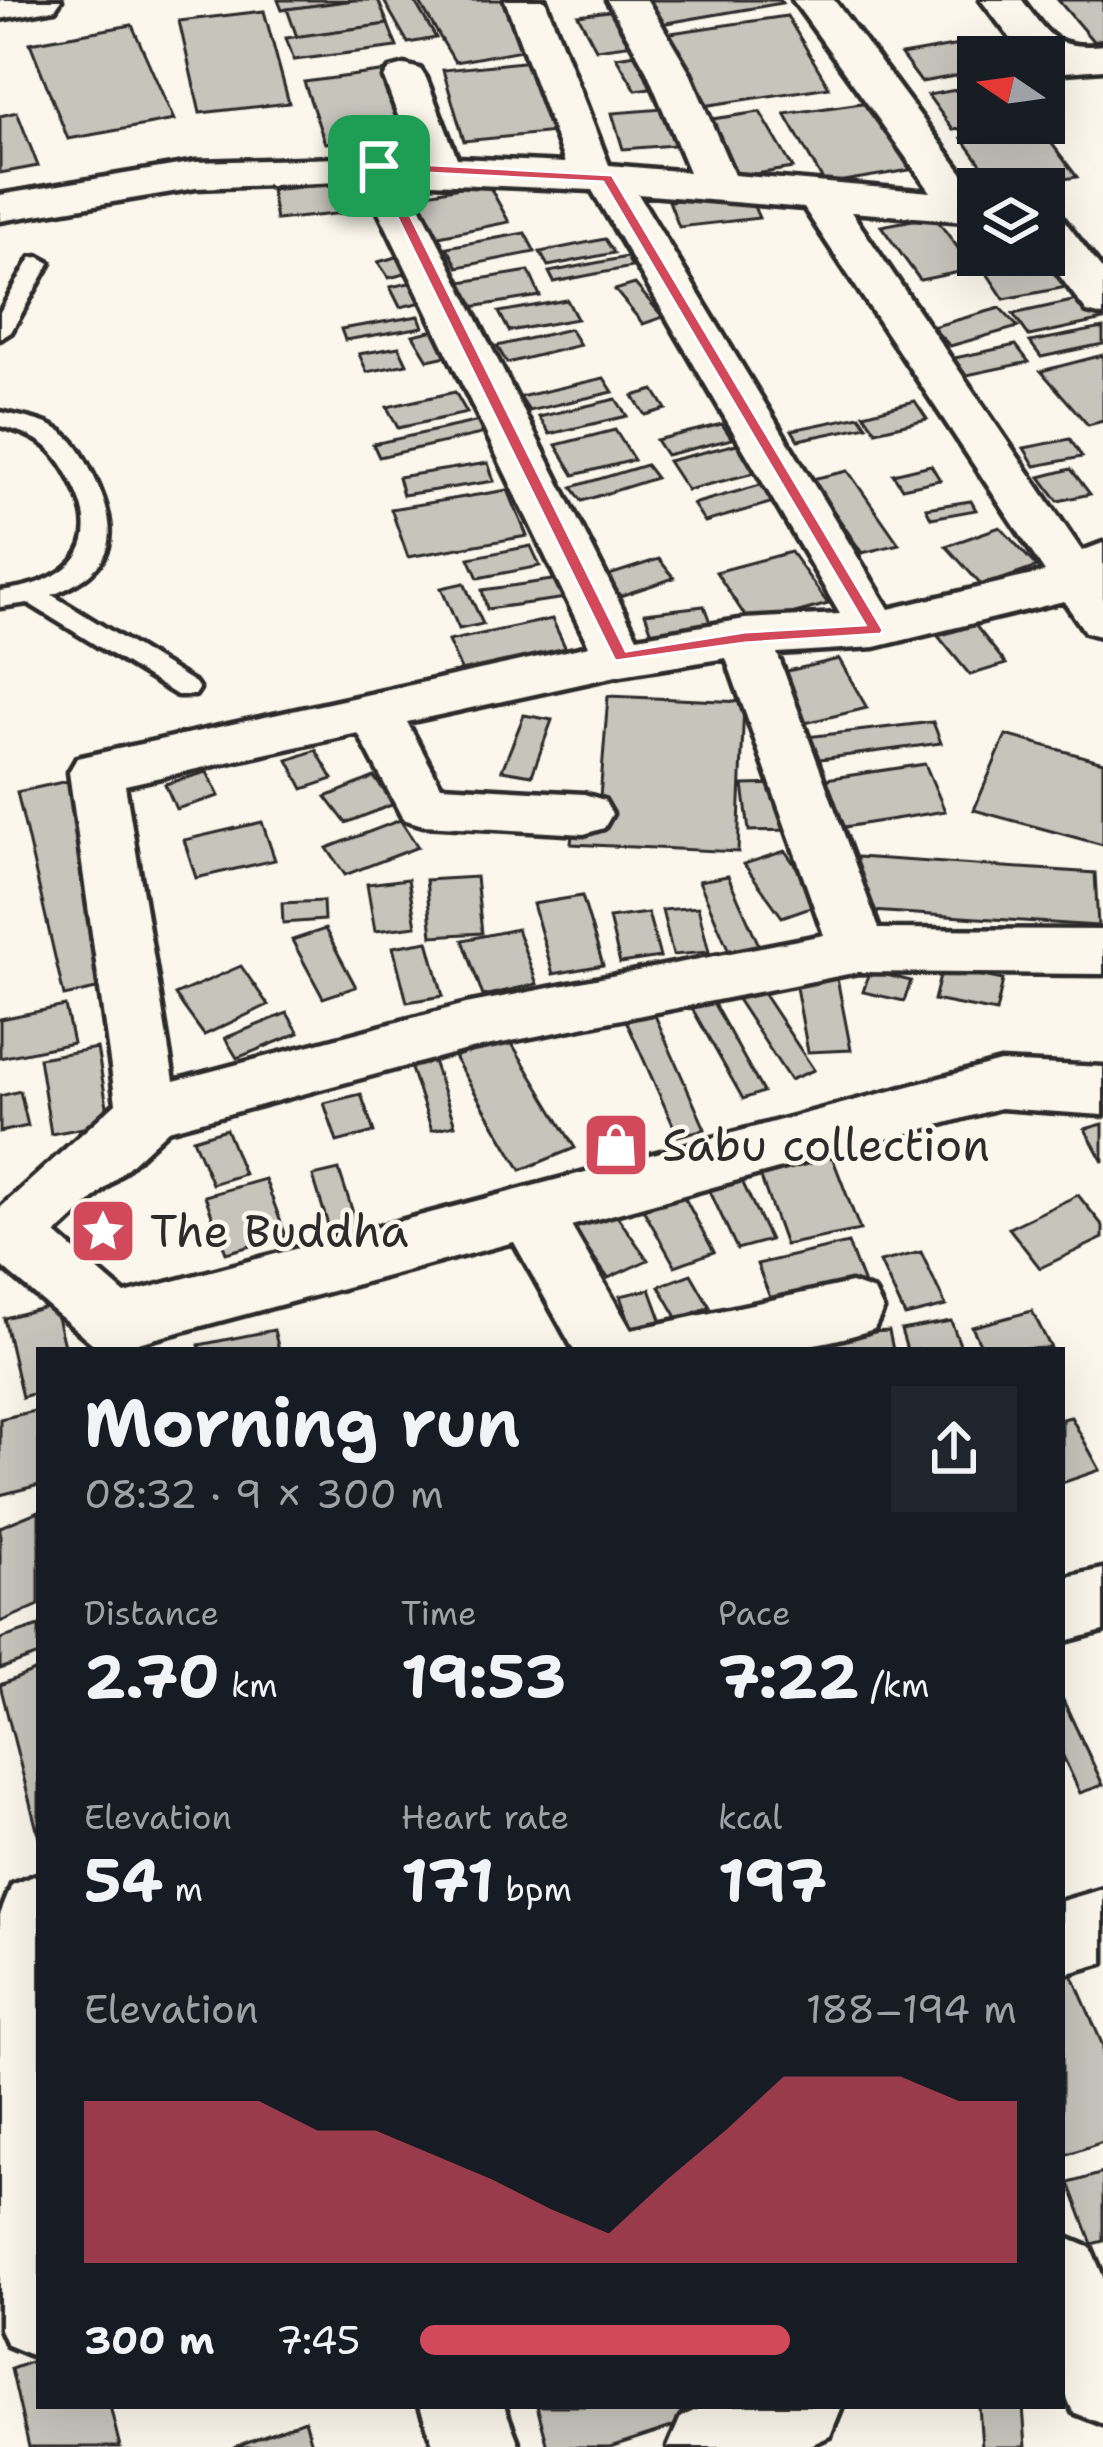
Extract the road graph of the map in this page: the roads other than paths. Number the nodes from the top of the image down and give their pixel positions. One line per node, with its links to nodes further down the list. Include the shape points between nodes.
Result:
1 (41, 0): 6 (street)
2 (525, 0): 11 (street)
3 (627, 0): 13 (street, via 668,71)
4 (813, 0): 12 (street)
5 (1000, 0): 7 (street, via 1042,54 1072,62)
6 (0, 7)
7 (1103, 57)
8 (404, 78): 10 (street)
9 (379, 166): 10 (street); 16 (street, via 196,176); 29 (street)
10 (440, 170): 11 (street)
11 (600, 178): 13 (street); 27 (street)
12 (957, 188)
13 (718, 189): 14 (street)
14 (820, 199): 15 (street); 24 (street)
15 (957, 207)
16 (0, 208)
17 (1065, 223): 18 (street)
18 (1103, 226)
19 (1065, 250): 21 (street)
20 (39, 262): 22 (lane)
21 (1103, 302)
22 (0, 332)
23 (0, 418): 25 (lane, via 54,437 100,520 82,565)
24 (1095, 586): 27 (street)
25 (34, 596): 26 (lane); 30 (lane)
26 (1, 602)
27 (875, 630): 28 (street)
28 (745, 637): 29 (street); 33 (street)
29 (621, 658): 31 (street)
30 (186, 689)
31 (374, 711): 32 (street, via 423,805); 36 (street, via 96,772)
32 (584, 814)
33 (858, 950): 34 (street); 36 (street, via 466,1027)
34 (1103, 952)
35 (1103, 1091): 37 (street, via 1000,1085)
36 (148, 1111): 38 (street)
37 (530, 1212): 40 (street); 41 (street)
38 (7, 1237): 40 (street)
39 (851, 1310): 42 (street)
40 (118, 1337)
41 (606, 1347)
42 (667, 1347)
43 (1103, 1600): 44 (street)
44 (1065, 1609)
45 (36, 1920): 49 (street, via 17,2093)
46 (1103, 1926): 47 (street)
47 (1065, 1937)
48 (1073, 2279): 50 (street)
49 (36, 2316)
50 (1103, 2382)
51 (463, 2409): 53 (street)
52 (793, 2409): 54 (street)
53 (477, 2447)
54 (711, 2447)

